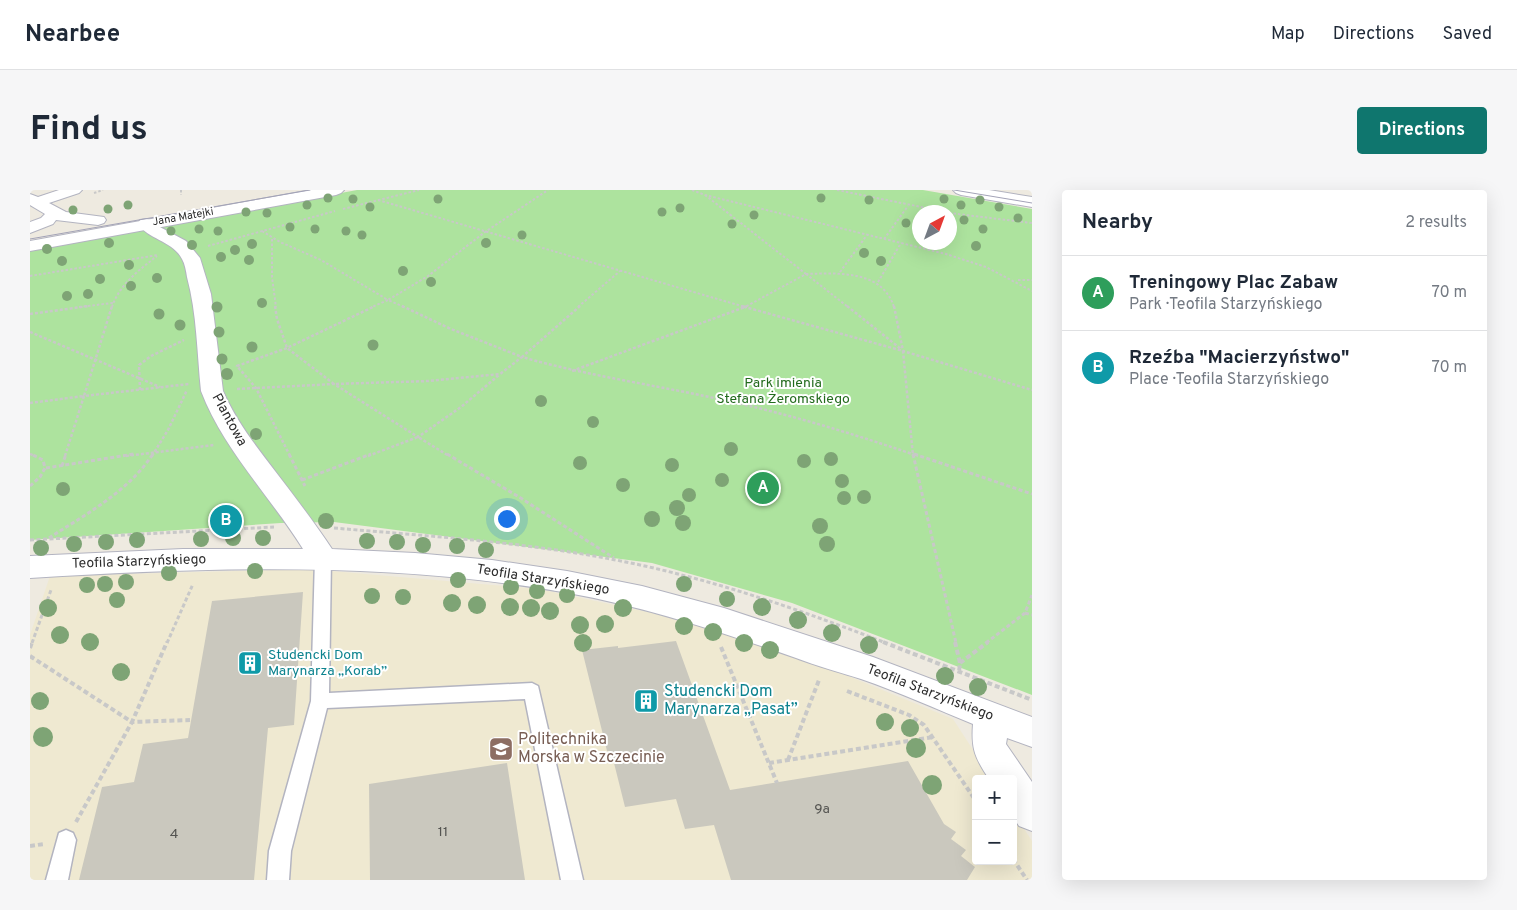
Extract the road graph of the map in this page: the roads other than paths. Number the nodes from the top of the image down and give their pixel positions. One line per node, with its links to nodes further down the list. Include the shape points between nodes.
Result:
1 (74, 190): 5 (street)
2 (270, 190): 8 (street, Jana Matejki)
3 (336, 190): 9 (street, Jana Matejki)
4 (961, 190): 6 (street)
5 (34, 200): 7 (street)
6 (1032, 202)
7 (54, 213): 8 (street, via 68,218); 10 (street)
8 (98, 220): 10 (street, Jana Matejki)
9 (146, 224): 11 (street, Jana Matejki); 12 (street, Plantowa, via 186,251 195,265 212,390 218,406)
10 (30, 230)
11 (30, 246)
12 (322, 558): 13 (street, Teofila Starzyńskiego, via 206,559); 14 (lane); 15 (street, Teofila Starzyńskiego, via 483,570 641,596 874,670)
13 (36, 570)
14 (320, 701): 22 (lane, via 280,851); 23 (lane, via 532,691)
15 (991, 716): 16 (street, Teofila Starzyńskiego); 17 (street, via 989,744)
16 (1032, 732)
17 (1006, 775)
18 (1017, 791): 19 (street)
19 (1032, 813)
20 (66, 840): 21 (lane)
21 (57, 880)
22 (278, 880)
23 (572, 880)

